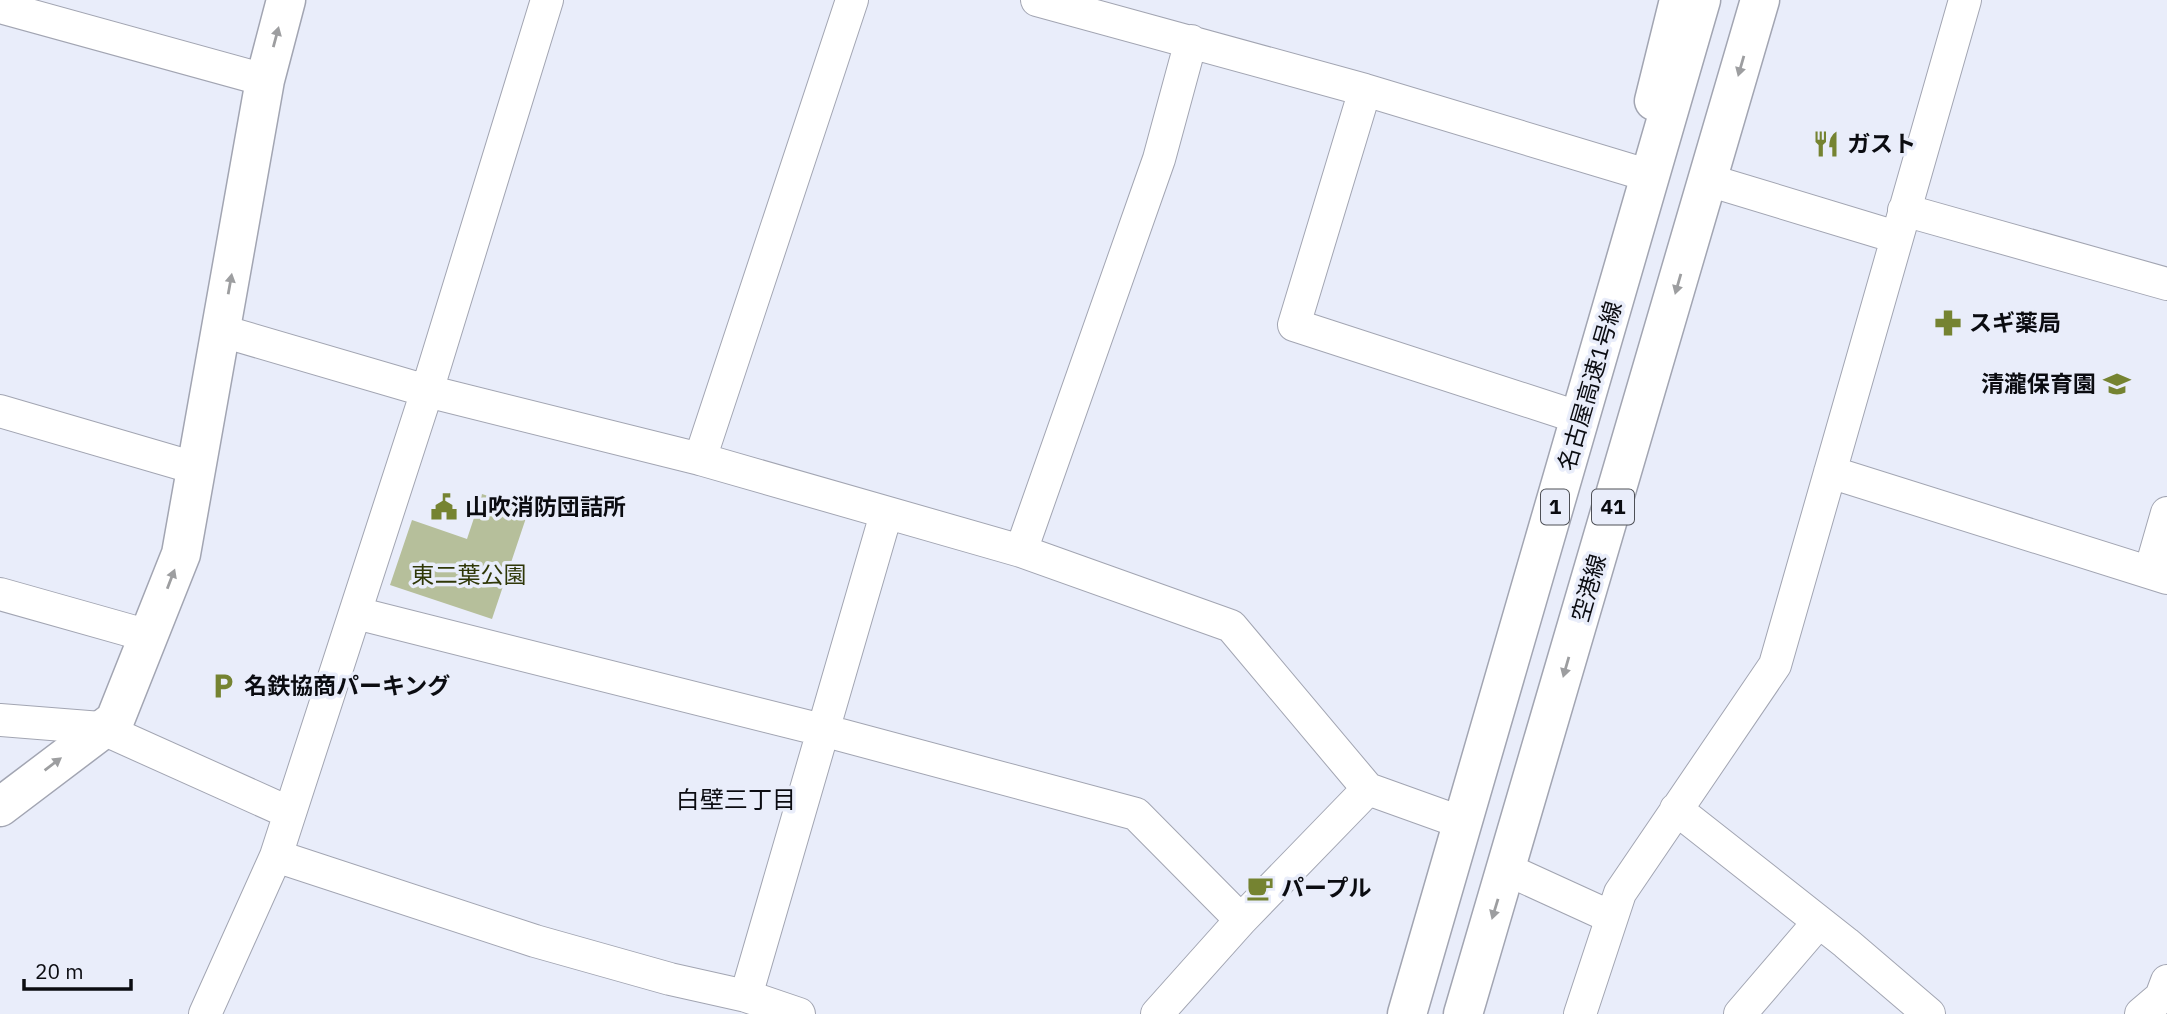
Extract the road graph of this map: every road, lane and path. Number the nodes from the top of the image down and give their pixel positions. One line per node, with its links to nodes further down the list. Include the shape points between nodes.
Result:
1 (286, 0): 12 (main road, one-way to 1)
2 (547, 0): 19 (street)
3 (852, 0): 22 (street)
4 (1679, 0): 14 (main road)
5 (1701, 0): 51 (main road, 名古屋高速1号線 / 1)
6 (1723, 0): 52 (main road, 名古屋高速1号線 / 1)
7 (1760, 0): 15 (main road, 空港線 / 41, one-way to 15)
8 (1965, 0): 16 (street)
9 (1049, 2): 11 (street)
10 (0, 7): 12 (street)
11 (1191, 41): 13 (street); 27 (street, via 1159,159)
12 (265, 79): 18 (main road, one-way to 12)
13 (1365, 90): 14 (street); 21 (street, via 1294,325)
14 (1637, 172): 21 (main road)
15 (1709, 180): 16 (street); 41 (main road, 空港線 / 41, one-way to 41)
16 (1900, 223): 17 (street); 24 (street)
17 (2167, 284)
18 (222, 331): 19 (street); 23 (main road)
19 (427, 391): 22 (street); 30 (street)
20 (0, 411): 23 (street)
21 (1565, 413): 39 (main road)
22 (700, 459): 26 (street)
23 (195, 467): 31 (main road, one-way to 23, via 181,554)
24 (1830, 472): 28 (street); 37 (street, via 1775,665)
25 (2167, 513): 28 (street)
26 (886, 514): 27 (street); 34 (street)
27 (1021, 551): 35 (street, via 1231,626)
28 (2158, 575)
29 (0, 593): 31 (street)
30 (356, 613): 34 (street); 38 (street)
31 (149, 635): 33 (main road, via 115,720)
32 (0, 720): 33 (street)
33 (101, 728): 36 (main road, one-way to 33); 38 (street)
34 (826, 731): 43 (street, via 1136,814); 46 (street)
35 (1368, 789): 39 (street); 43 (street)
36 (0, 807)
37 (1676, 809): 42 (street, via 1620,893); 44 (street)
38 (290, 813): 40 (street)
39 (1446, 817): 50 (main road)
40 (276, 856): 46 (street, via 535,941); 47 (street)
41 (1507, 869): 42 (street); 53 (main road, 空港線 / 41, one-way to 53)
42 (1611, 917): 54 (street)
43 (1241, 920): 49 (street)
44 (1818, 923): 55 (street); 56 (street)
45 (2167, 981): 57 (street, via 2161,997)
46 (746, 996): 48 (street)
47 (205, 1014)
48 (799, 1014)
49 (1157, 1014)
50 (1390, 1014)
51 (1407, 1014)
52 (1432, 1014)
53 (1463, 1014)
54 (1580, 1014)
55 (1740, 1014)
56 (1929, 1014)
57 (2141, 1014)

